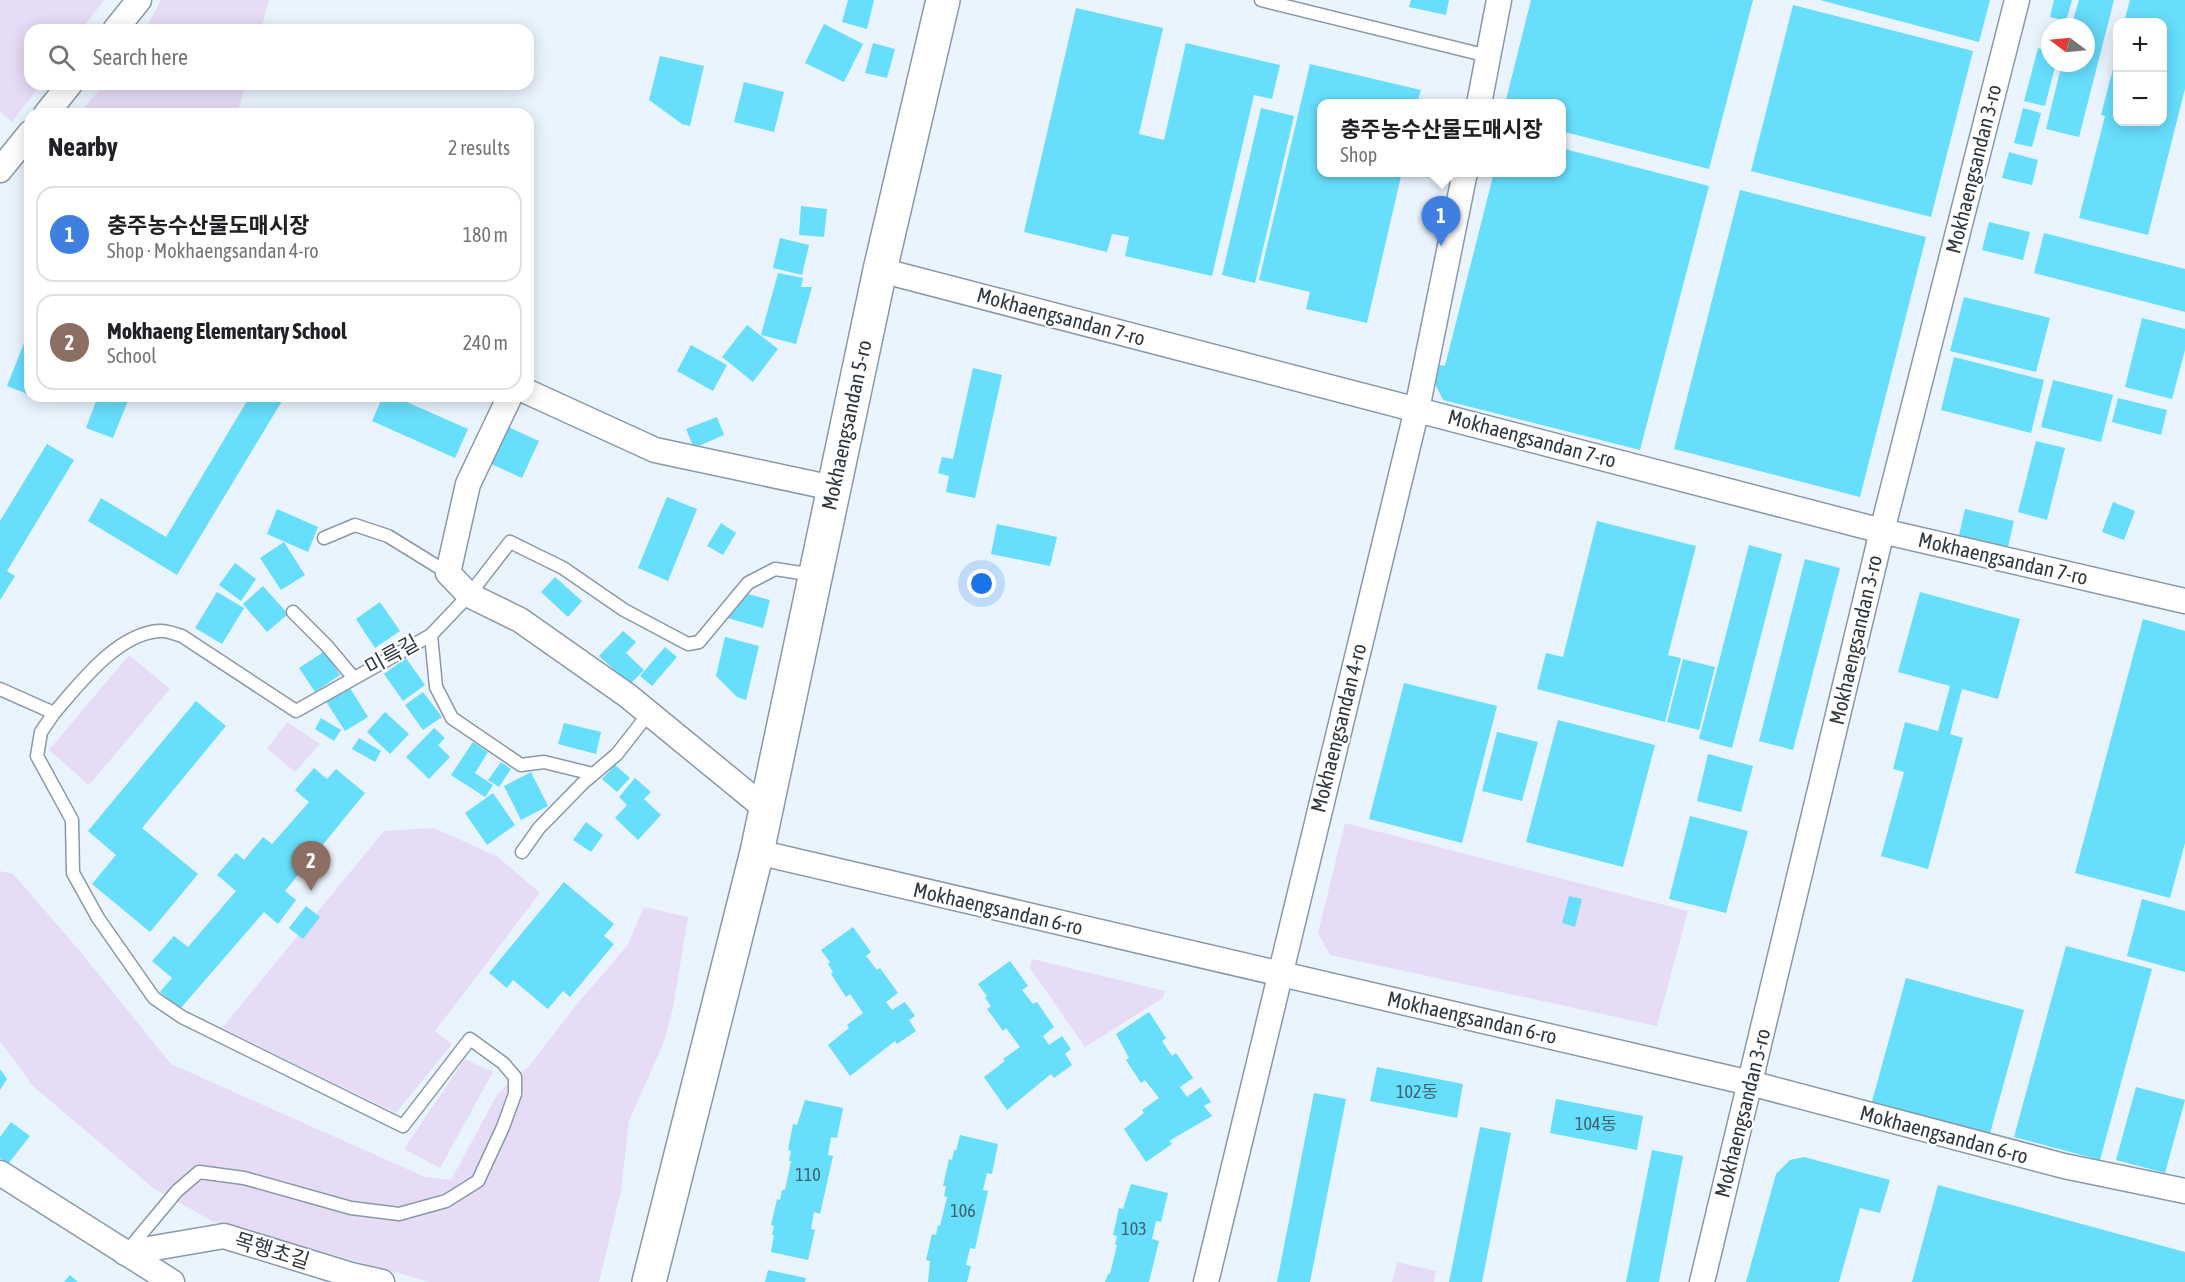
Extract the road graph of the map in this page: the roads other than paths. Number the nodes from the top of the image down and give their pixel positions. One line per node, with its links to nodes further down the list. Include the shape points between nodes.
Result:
1 (139, 0): 6 (street)
2 (943, 0): 14 (street, Mokhaengsandan 5-ro)
3 (1261, 0): 7 (lane)
4 (1499, 0): 7 (street)
5 (2017, 0): 19 (street, Mokhaengsandan 3-ro)
6 (120, 24)
7 (1488, 56): 9 (street)
8 (65, 90): 10 (street)
9 (1480, 99)
10 (51, 108)
11 (24, 141): 12 (street)
12 (10, 160)
13 (1464, 177): 17 (street, Mokhaengsandan 4-ro)
14 (880, 270): 17 (street, Mokhaengsandan 7-ro); 18 (street, Mokhaengsandan 5-ro)
15 (534, 395): 18 (street, via 655,450)
16 (507, 402): 21 (street, via 468,484)
17 (1418, 409): 19 (street, Mokhaengsandan 7-ro); 35 (street, Mokhaengsandan 4-ro)
18 (833, 488): 22 (street, Mokhaengsandan 5-ro)
19 (1882, 531): 24 (street, Mokhaengsandan 7-ro); 36 (street, Mokhaengsandan 3-ro)
20 (324, 538): 21 (lane, via 355,525 388,536)
21 (448, 573): 23 (street)
22 (815, 575): 23 (lane, 미륵길, via 775,569 766,573 748,583 699,642 688,644 624,610 563,568 510,542); 32 (street, Mokhaengsandan 5-ro)
23 (469, 595): 26 (lane, 미륵길); 30 (street, via 520,620)
24 (2185, 601)
25 (293, 612): 27 (lane)
26 (431, 635): 27 (lane, 미륵길); 31 (lane, via 436,687 452,718 521,765 544,762)
27 (353, 677): 29 (lane, 미륵길, via 296,711 182,636 161,630 139,635 100,661)
28 (0, 689): 29 (lane)
29 (54, 713): 39 (lane, via 41,732 37,756 72,820 73,873 98,918 154,998 183,1017 403,1126 470,1039 503,1062 515,1077 515,1094 478,1181 446,1201 399,1214 351,1208 244,1178 199,1172 177,1191)
30 (649, 713): 31 (lane, via 617,754); 32 (street)
31 (593, 774): 33 (lane, via 538,828)
32 (766, 809): 34 (street, Mokhaengsandan 5-ro)
33 (522, 852)
34 (757, 852): 35 (street, Mokhaengsandan 6-ro); 42 (street, Mokhaengsandan 5-ro)
35 (1279, 973): 36 (street, Mokhaengsandan 6-ro); 43 (street, Mokhaengsandan 4-ro)
36 (1750, 1083): 38 (street, Mokhaengsandan 6-ro, via 2064,1167); 44 (street, Mokhaengsandan 3-ro)
37 (0, 1173): 39 (street)
38 (2185, 1191)
39 (125, 1253): 40 (street); 41 (street, 목행초길, via 224,1236)
40 (172, 1282)
41 (382, 1282)
42 (649, 1282)
43 (1206, 1282)
44 (1702, 1282)

